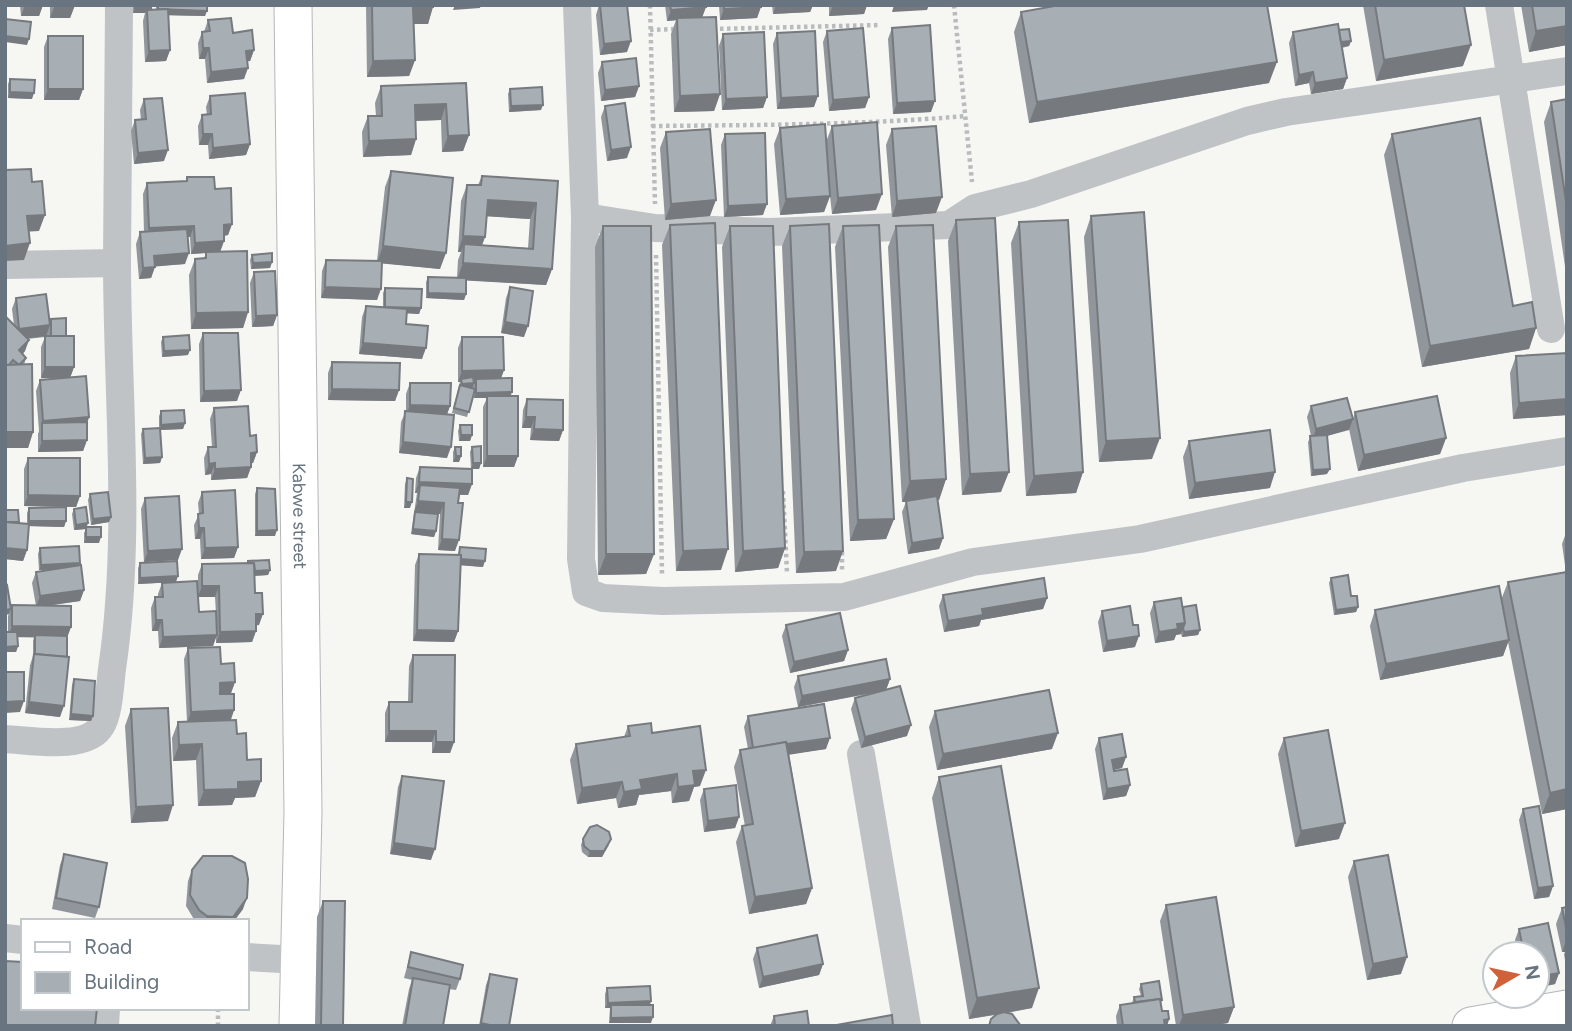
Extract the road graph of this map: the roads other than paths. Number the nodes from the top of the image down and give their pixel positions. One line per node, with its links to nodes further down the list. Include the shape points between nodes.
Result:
1 (119, 5): 8 (street)
2 (293, 5): 15 (main road, Kabwe street, via 303,798)
3 (577, 5): 7 (street)
4 (1499, 5): 6 (street)
5 (1567, 71): 6 (street)
6 (1511, 79): 7 (street, via 1247,121 1031,194 975,208 949,225 770,232 655,228); 10 (street)
7 (584, 217): 11 (street, via 581,559 586,592 603,598 844,597 973,562 1140,540 1463,468)
8 (117, 263): 9 (street); 12 (street, via 123,476 120,583 106,712 101,727 89,737 62,743)
9 (5, 265)
10 (1551, 329)
11 (1567, 451)
12 (5, 738)
13 (861, 754): 18 (street)
14 (248, 957): 15 (street)
15 (299, 960): 17 (main road, Kabwe street)
16 (1567, 1009): 19 (main road)
17 (298, 1026)
18 (907, 1026)
19 (1471, 1026)

